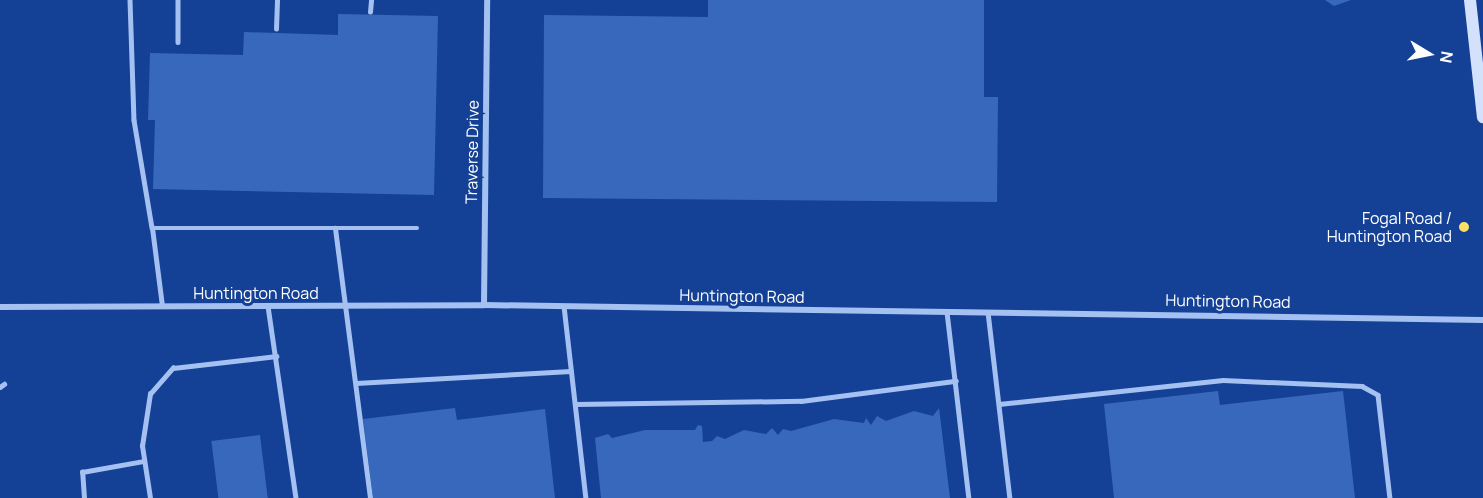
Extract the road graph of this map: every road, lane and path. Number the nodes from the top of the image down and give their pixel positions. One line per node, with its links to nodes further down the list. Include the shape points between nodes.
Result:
1 (130, 0): 11 (lane, via 134,120)
2 (178, 0): 9 (lane)
3 (276, 0): 8 (lane)
4 (371, 0): 7 (lane)
5 (488, 0): 14 (street, Traverse Drive)
6 (1470, 0): 10 (street)
7 (370, 12)
8 (276, 29)
9 (178, 42)
10 (1483, 117)
11 (153, 228): 12 (lane); 15 (lane)
12 (335, 228): 13 (lane); 17 (lane)
13 (417, 228)
14 (484, 305): 17 (street, Huntington Road); 18 (street, Huntington Road)
15 (162, 306): 16 (street, Huntington Road); 19 (street, Huntington Road)
16 (268, 306): 17 (street, Huntington Road); 23 (lane)
17 (347, 306): 26 (lane)
18 (564, 306): 20 (street, Huntington Road); 24 (lane)
19 (0, 308)
20 (947, 312): 21 (street, Huntington Road); 25 (lane)
21 (988, 312): 22 (street, Huntington Road); 28 (lane)
22 (1483, 320)
23 (276, 356): 29 (lane, via 172,368 150,394 142,446); 32 (lane)
24 (571, 371): 26 (lane); 27 (lane)
25 (956, 381): 27 (lane, via 801,400); 35 (lane)
26 (356, 383): 33 (lane)
27 (575, 404): 34 (lane)
28 (999, 404): 36 (lane); 37 (lane, via 1223,380 1362,386 1378,395)
29 (144, 461): 30 (lane, via 82,472); 31 (lane)
30 (84, 498)
31 (150, 498)
32 (296, 498)
33 (370, 498)
34 (586, 498)
35 (969, 498)
36 (1010, 498)
37 (1390, 498)

